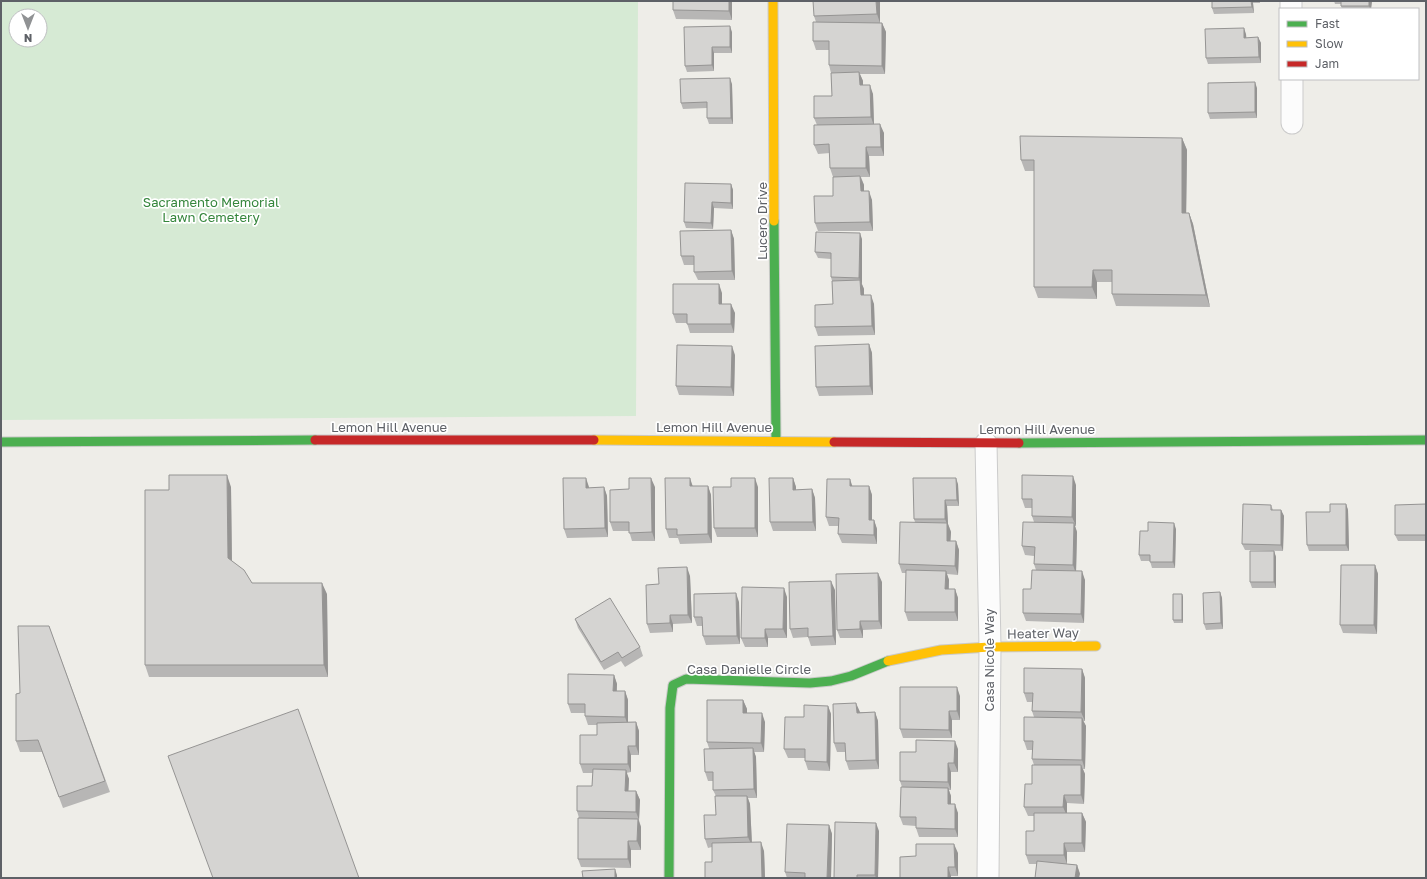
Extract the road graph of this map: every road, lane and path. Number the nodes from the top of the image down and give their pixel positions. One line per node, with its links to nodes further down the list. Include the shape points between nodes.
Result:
1 (774, 1): 4 (street, Lucero Drive)
2 (1292, 80): 3 (street)
3 (1292, 123)
4 (776, 440): 6 (street, Lemon Hill Avenue); 7 (street, Lemon Hill Avenue)
5 (1426, 440): 7 (street, Lemon Hill Avenue)
6 (1, 442)
7 (986, 443): 9 (street, Casa Nicole Way)
8 (1096, 646): 9 (street, Heater Way)
9 (990, 647): 10 (street, Casa Danielle Circle, via 941,650 891,660 831,681 810,683 686,679 673,686 670,708); 11 (street, Casa Nicole Way)
10 (669, 878)
11 (988, 878)

